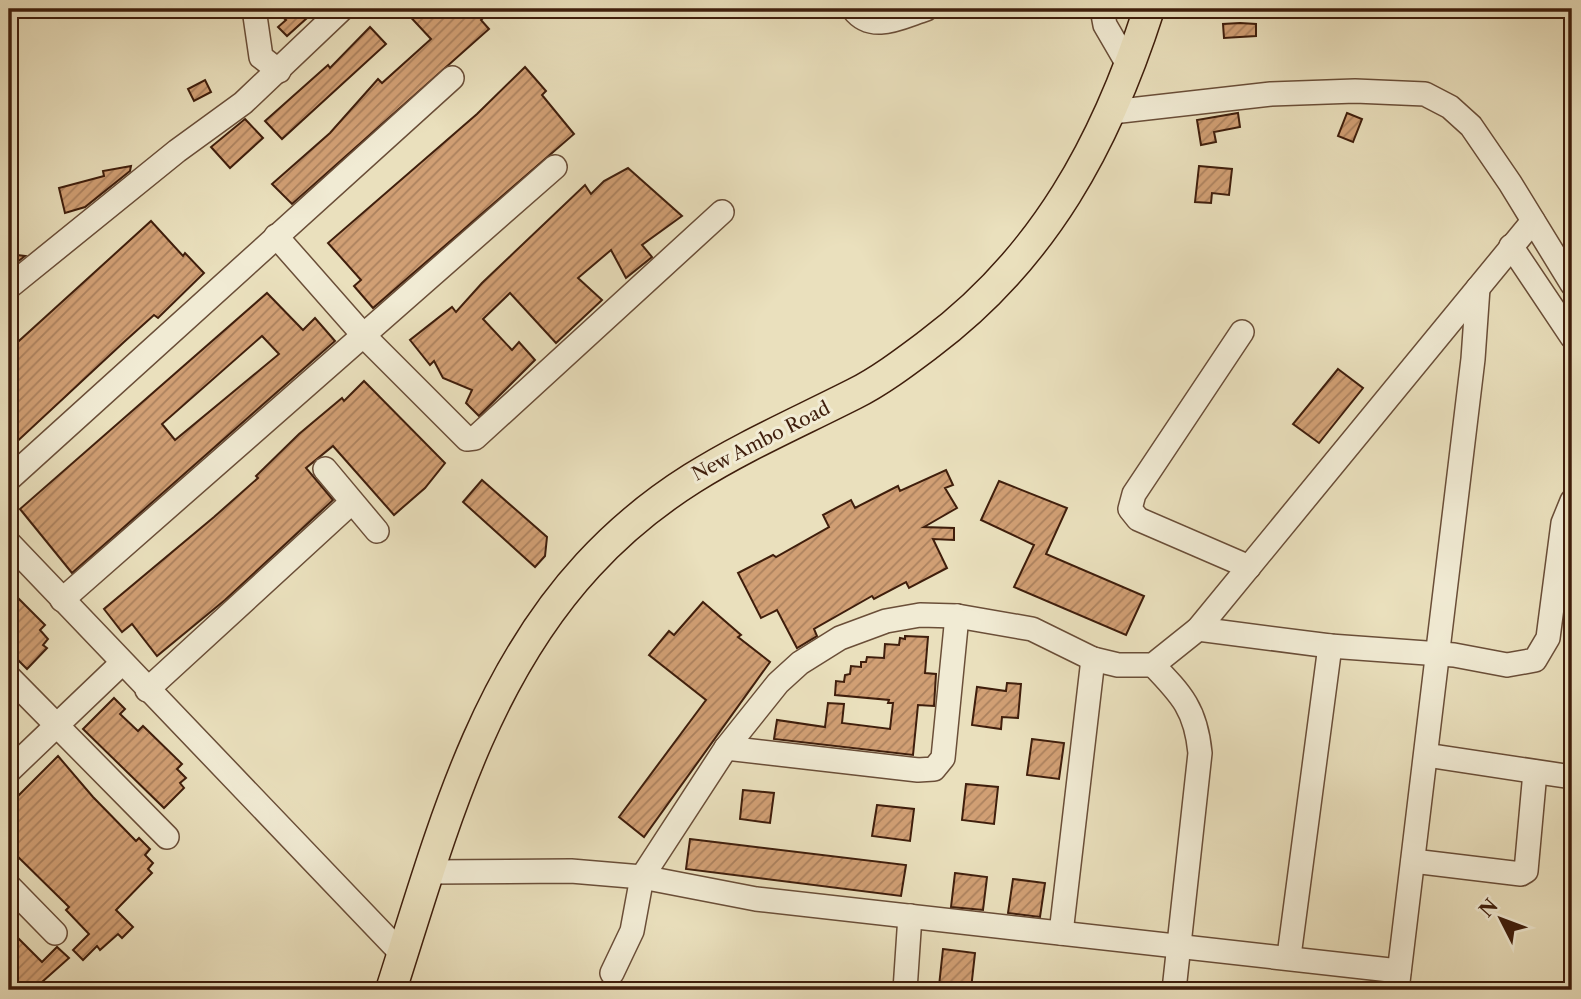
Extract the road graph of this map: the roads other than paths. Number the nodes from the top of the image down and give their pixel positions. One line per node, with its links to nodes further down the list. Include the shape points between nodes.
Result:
1 (254, 9): 8 (street, via 261,58)
2 (342, 9): 8 (street)
3 (853, 9): 4 (street, via 870,23 880,24)
4 (926, 9)
5 (1102, 9): 7 (street, via 1105,25)
6 (1149, 9): 7 (main road, New Ambo Road)
7 (1130, 68): 10 (main road, New Ambo Road)
8 (279, 71): 17 (street)
9 (452, 78): 14 (street)
10 (1112, 113): 13 (street, via 1271,94 1425,94 1450,107 1471,126); 47 (main road, New Ambo Road, via 1058,210 983,301 902,365 856,393 724,457 676,487 631,522 589,564 523,648 496,696)
11 (555, 167): 20 (street)
12 (722, 212): 20 (street, via 475,438 460,434)
13 (1533, 221): 15 (street); 16 (street)
14 (276, 236): 20 (street); 23 (street)
15 (1511, 246): 18 (street); 21 (street)
16 (1572, 285)
17 (9, 288)
18 (1478, 288): 28 (street); 33 (street)
19 (1242, 331): 28 (street, via 1134,494 1130,509 1138,519)
20 (365, 337): 29 (street)
21 (1572, 337)
22 (325, 469): 25 (street)
23 (9, 479)
24 (1572, 500): 33 (street, via 1563,523 1548,638 1542,653 1529,663 1516,665)
25 (352, 502): 26 (street); 38 (street)
26 (377, 531)
27 (9, 543): 29 (street)
28 (1249, 567): 31 (street)
29 (62, 600): 35 (street)
30 (957, 616): 34 (street, via 1032,629); 40 (street, via 919,615 886,621 840,638 778,683); 40 (street, via 943,758 933,769 918,771)
31 (1198, 629): 32 (street); 36 (street)
32 (1330, 646): 33 (street); 55 (street)
33 (1437, 654): 41 (street)
34 (1093, 659): 36 (street); 52 (street)
35 (122, 663): 38 (street); 39 (street)
36 (1153, 665): 53 (street, via 1191,707 1198,729 1200,753)
37 (9, 677): 39 (street)
38 (147, 690): 54 (street)
39 (57, 726): 42 (street); 45 (street)
40 (726, 748): 48 (street)
41 (1426, 755): 43 (street); 46 (street)
42 (9, 771)
43 (1535, 772): 44 (street); 46 (street, via 1526,871)
44 (1572, 777)
45 (167, 837)
46 (1413, 861): 57 (street)
47 (430, 872): 48 (street, via 571,871); 54 (main road, New Ambo Road)
48 (642, 877): 50 (street, via 756,899); 56 (street, via 632,931)
49 (9, 886): 51 (street)
50 (910, 915): 52 (street); 59 (street)
51 (55, 933)
52 (1060, 933): 53 (street)
53 (1177, 944): 55 (street); 60 (street)
54 (403, 955): 58 (main road, New Ambo Road)
55 (1289, 956): 57 (street)
56 (612, 973)
57 (1398, 981)
58 (391, 990)
59 (905, 990)
60 (1174, 990)

